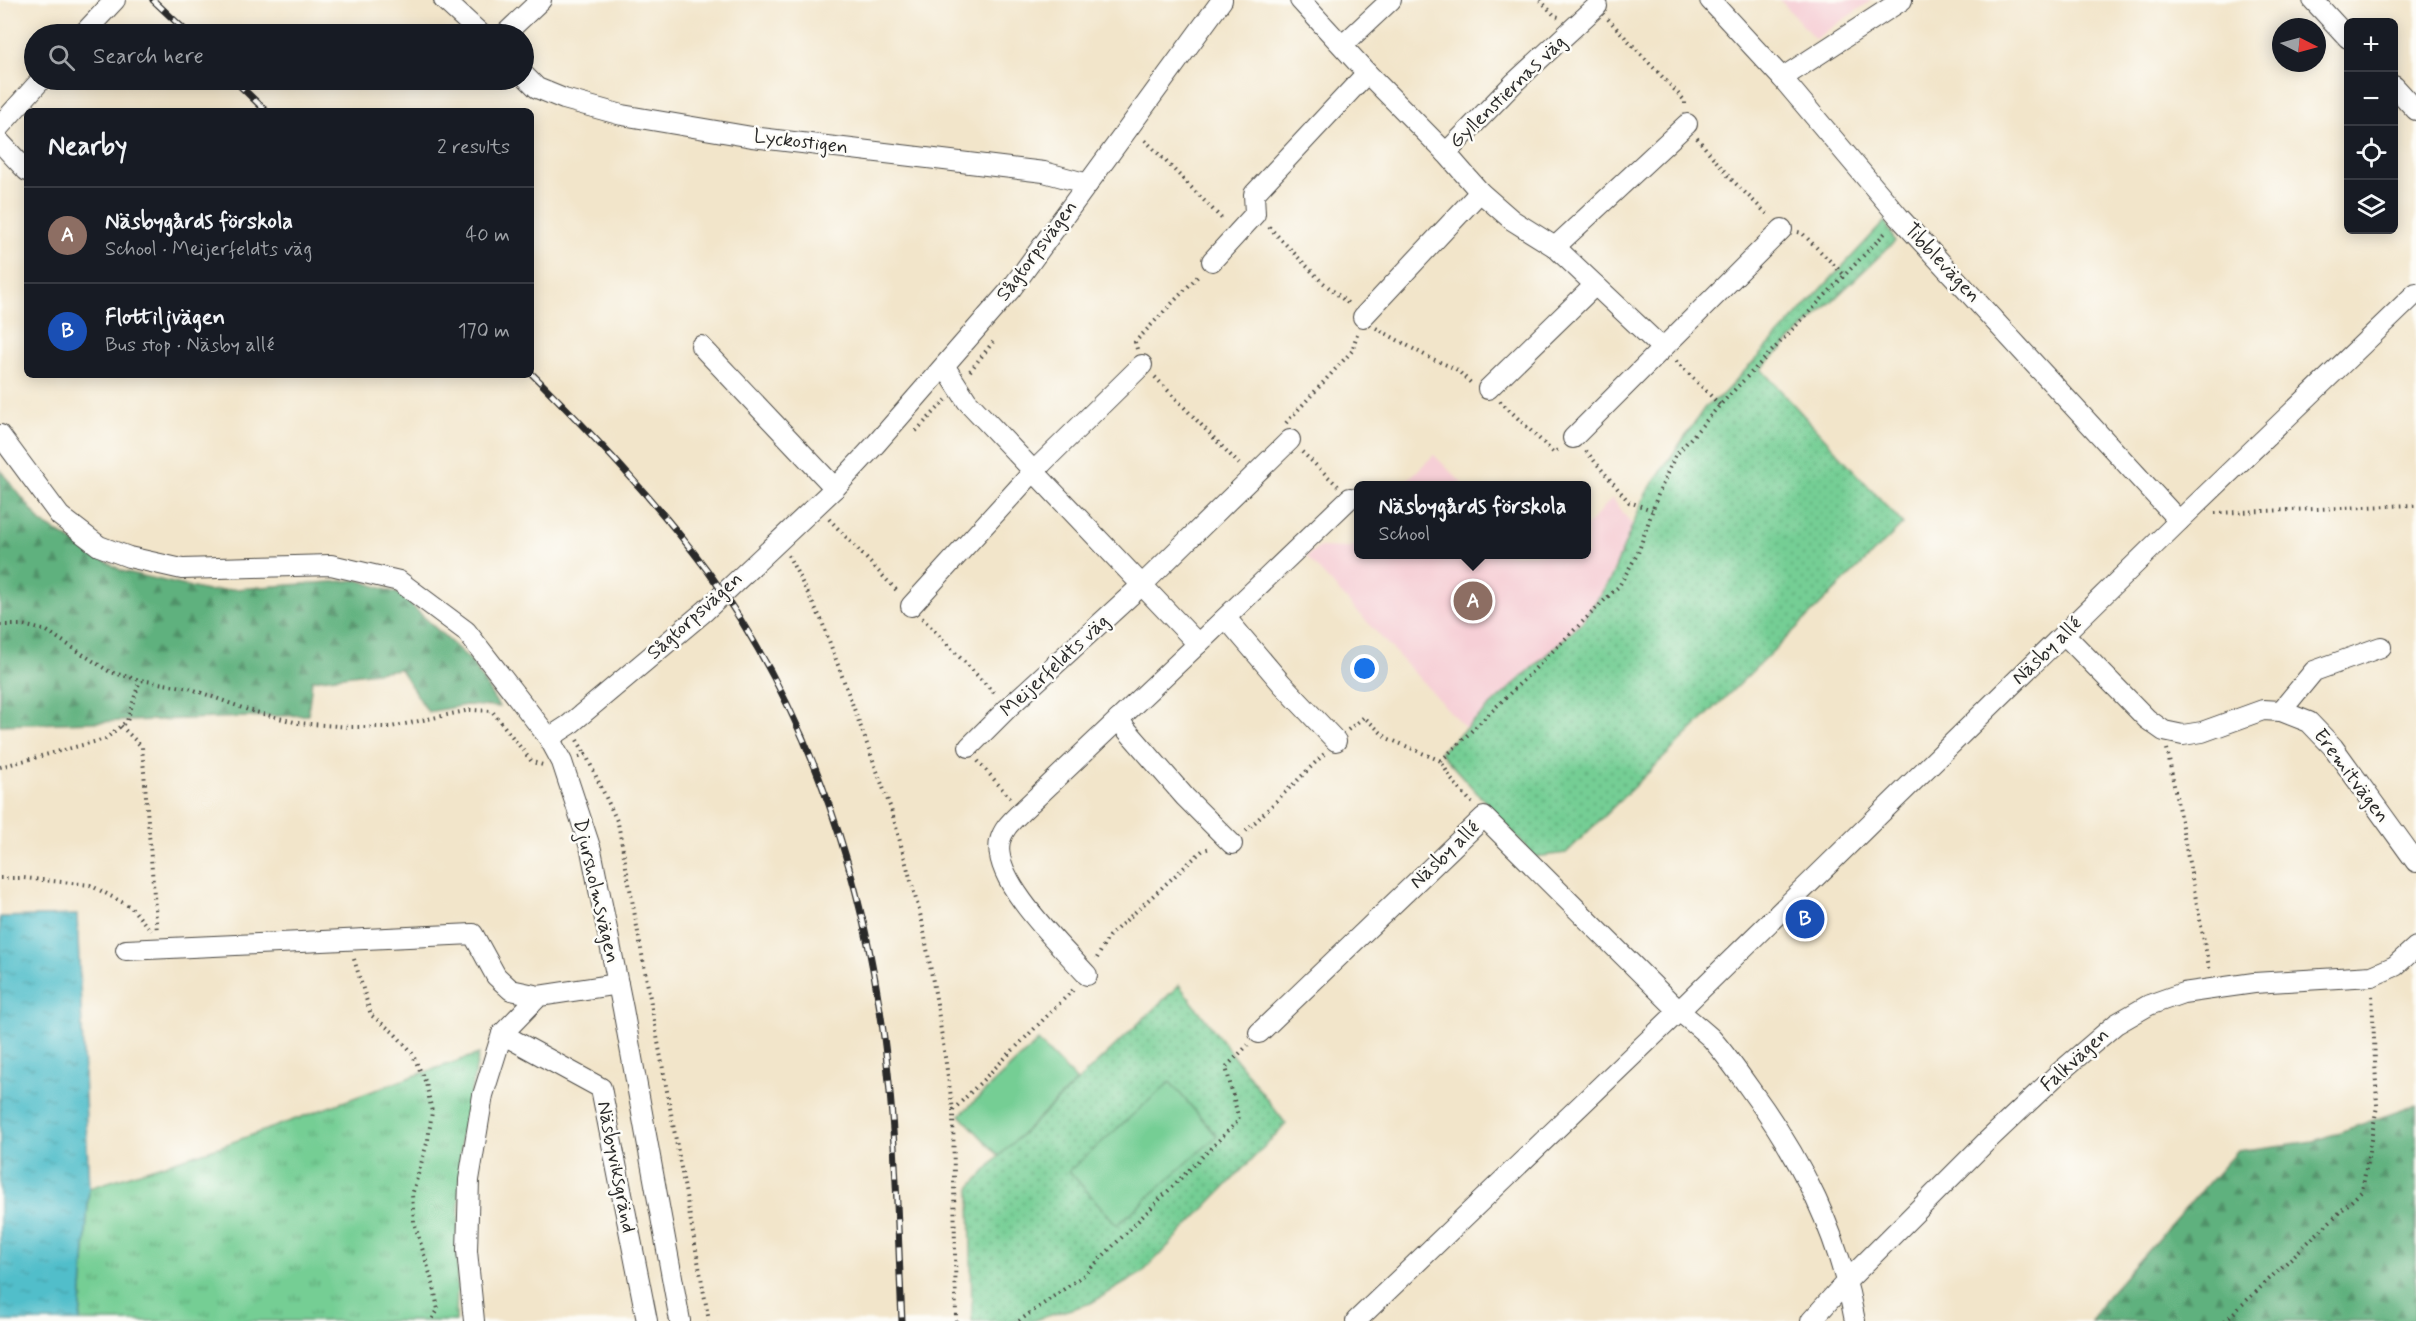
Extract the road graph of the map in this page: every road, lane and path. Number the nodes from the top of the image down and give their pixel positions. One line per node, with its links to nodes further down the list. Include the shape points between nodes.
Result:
1 (115, 0): 12 (street)
2 (444, 0): 13 (street)
3 (541, 0): 14 (street)
4 (1222, 0): 29 (street, Sågtorpsvägen)
5 (1300, 0): 16 (street, Gyllenstiernas väg)
6 (1391, 0): 16 (street)
7 (1710, 0): 18 (street, Tibblevägen)
8 (1902, 0): 18 (street)
9 (2313, 0): 15 (street)
10 (1597, 6): 11 (street, Gyllenstiernas väg)
11 (1582, 21): 23 (path, via 1607,19 1685,101); 27 (street, Gyllenstiernas väg)
12 (92, 24)
13 (470, 24)
14 (516, 24)
15 (2344, 33)
16 (1343, 45): 17 (street, Gyllenstiernas väg)
17 (1367, 73): 27 (street, Gyllenstiernas väg); 31 (street, via 1254,194)
18 (1782, 78): 32 (street, Tibblevägen)
19 (534, 85): 29 (street, Lyckostigen, via 564,99 622,115 752,137 1044,172)
20 (32, 90): 24 (street)
21 (2398, 90): 22 (street)
22 (2416, 110)
23 (1687, 124): 33 (path, via 1730,178); 35 (street)
24 (0, 126)
25 (1144, 140): 34 (path)
26 (0, 142): 28 (street)
27 (1446, 153): 30 (street, Gyllenstiernas väg)
28 (24, 168)
29 (1088, 184): 44 (street, Sågtorpsvägen, via 1011,289)
30 (1480, 192): 35 (street, Gyllenstiernas väg, via 1512,220); 40 (street)
31 (1255, 214): 34 (street); 40 (path, via 1320,280)
32 (1899, 217): 37 (path); 58 (street, Tibblevägen)
33 (1782, 229): 37 (path, via 1802,233); 42 (street)
34 (1236, 234): 36 (street)
35 (1555, 247): 38 (street, Gyllenstiernas väg)
36 (1212, 261): 43 (path, via 1135,342)
37 (1845, 276): 46 (path)
38 (1595, 285): 42 (street, Gyllenstiernas väg); 45 (street)
39 (2416, 293): 58 (street, Näsby allé)
40 (1363, 316): 45 (path, via 1386,334 1456,369 1474,387); 49 (path, via 1352,351 1286,421)
41 (701, 346): 52 (street)
42 (1662, 348): 46 (path); 48 (street)
43 (1142, 365): 50 (street); 51 (path)
44 (945, 367): 50 (street, via 967,401); 52 (street, Sågtorpsvägen)
45 (1488, 389): 48 (path, via 1554,453)
46 (1720, 405): 55 (path, via 1675,456)
47 (0, 435): 75 (street, Djursholmsvägen, via 60,516 99,546 129,557 182,569 331,565 399,581 466,631)
48 (1573, 438): 55 (path, via 1629,502)
49 (1290, 440): 51 (street, Meijerfeldts väg); 53 (path)
50 (1033, 472): 61 (street); 62 (street)
51 (1252, 478): 61 (street, Meijerfeldts väg)
52 (835, 488): 59 (street, Sågtorpsvägen)
53 (1350, 498): 63 (street)
54 (2416, 505): 56 (path)
55 (1652, 510): 78 (path, via 1638,553 1619,586)
56 (2211, 513)
57 (829, 519): 60 (path)
58 (2180, 521): 66 (street, Näsby allé)
59 (779, 538): 75 (street, Sågtorpsvägen, via 705,611); 97 (path, via 821,619 891,809 922,921)
60 (882, 574)
61 (1142, 585): 67 (street); 77 (street, Meijerfeldts väg)
62 (911, 606)
63 (1226, 618): 67 (street); 76 (street)
64 (0, 625): 70 (path, via 47,631 110,672)
65 (936, 633): 69 (path)
66 (2064, 634): 74 (street, via 2147,719); 94 (street, Näsby allé)
67 (1198, 644): 72 (street)
68 (2380, 647): 71 (street, via 2314,671)
69 (980, 677)
70 (140, 680): 73 (path, via 127,721); 79 (path, via 189,688 298,723 391,728 470,710 492,711 532,762 546,766)
71 (2281, 711): 74 (street, Eremitvägen, via 2263,710 2202,732 2183,735); 84 (street, Eremitvägen, via 2309,722 2332,747)
72 (1118, 720): 81 (street); 83 (street)
73 (121, 726): 80 (path, via 105,738); 85 (path, via 142,747 158,939 131,907 90,885)
74 (2164, 731): 92 (path)
75 (549, 738): 79 (street, Djursholmsvägen)
76 (1336, 741): 78 (path, via 1364,717 1387,738); 83 (path)
77 (969, 747): 81 (path, via 984,770)
78 (1441, 760): 82 (path, via 1451,779)
79 (562, 762): 91 (street, Djursholmsvägen, via 591,850); 103 (path, via 586,755 618,823)
80 (0, 767)
81 (1022, 811): 89 (street, via 1006,828 1000,842 1002,863 1020,899)
82 (1484, 817): 94 (street, Näsby allé); 95 (street, Näsby allé)
83 (1232, 844): 89 (path, via 1203,850 1109,936)
84 (2416, 862)
85 (0, 878)
86 (349, 940): 88 (street); 93 (street, via 473,934 496,976 511,990); 99 (path, via 371,1015 411,1051 422,1073 432,1112 412,1195 414,1222 438,1310)
87 (2416, 947): 90 (street, Falkvägen, via 2395,966)
88 (126, 950)
89 (1087, 975): 97 (path)
90 (2372, 976): 92 (street, Falkvägen); 109 (path, via 2377,1106 2362,1191)
91 (618, 984): 93 (street); 102 (street, Djursholmsvägen)
92 (2213, 988): 98 (street, Falkvägen, via 2149,1005 2116,1024 1986,1142)
93 (539, 996): 96 (street)
94 (1679, 1011): 98 (street, via 1711,1039 1781,1131 1806,1175); 106 (street, Näsby allé)
95 (1259, 1033): 105 (path, via 1226,1067 1239,1120 1084,1275)
96 (502, 1034): 100 (street, via 483,1095 469,1180 467,1251); 101 (street, Näsbyviksgränd, via 601,1088)
97 (953, 1110): 104 (path)
98 (1847, 1281): 107 (street, Falkvägen); 108 (street)
99 (431, 1321)
100 (474, 1321)
101 (646, 1321)
102 (680, 1321)
103 (709, 1321)
104 (956, 1321)
105 (1019, 1321)
106 (1356, 1321)
107 (1811, 1321)
108 (1855, 1321)
109 (2225, 1321)

